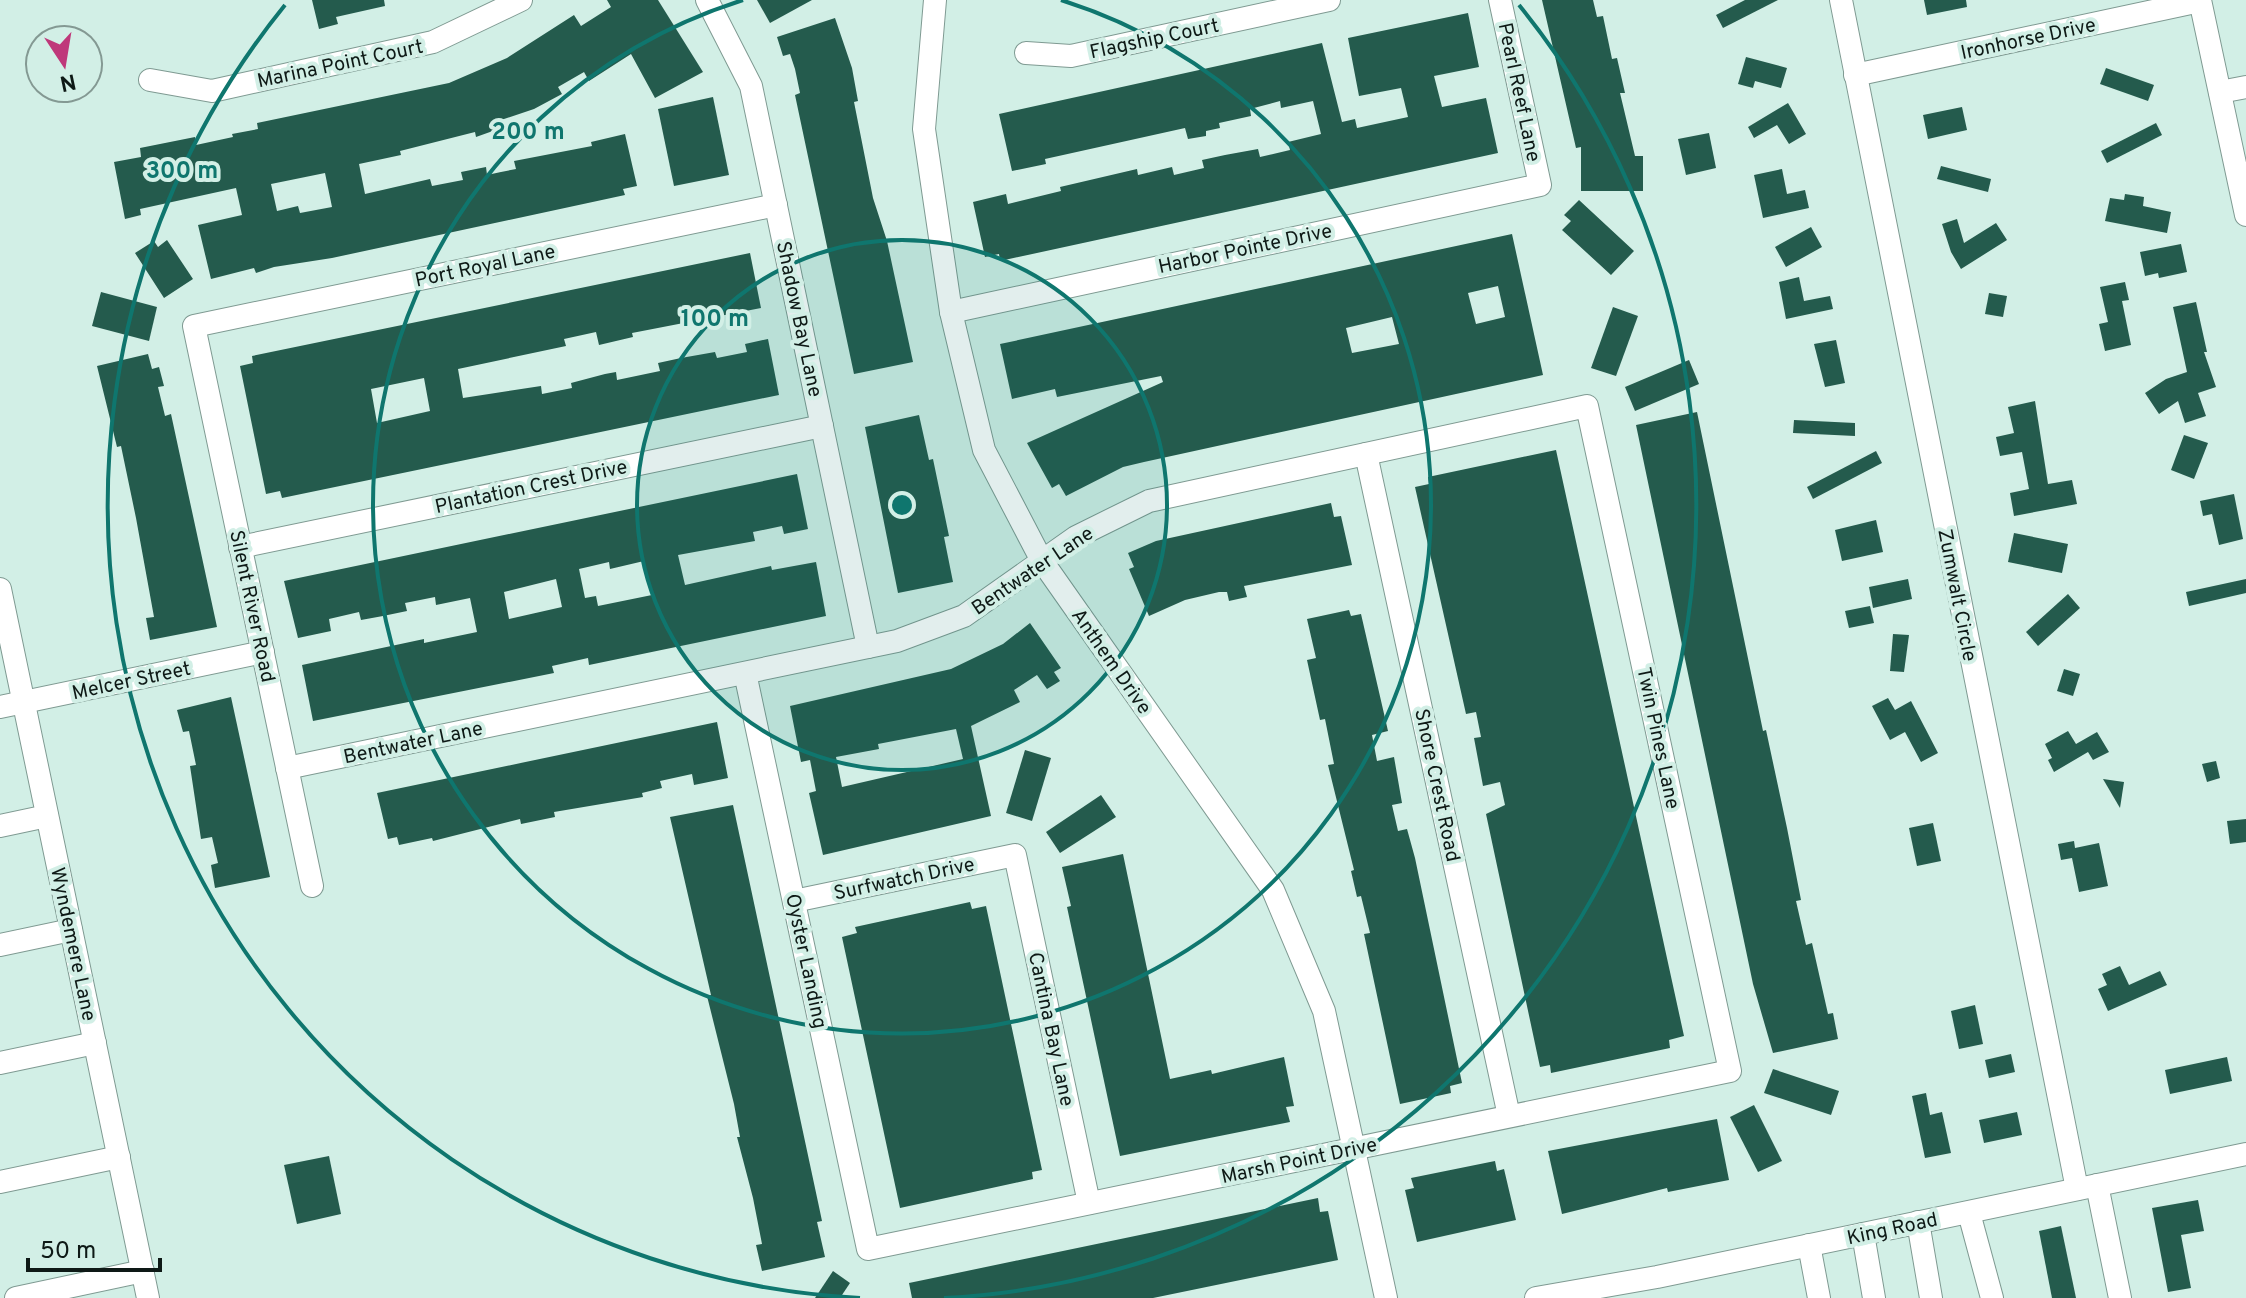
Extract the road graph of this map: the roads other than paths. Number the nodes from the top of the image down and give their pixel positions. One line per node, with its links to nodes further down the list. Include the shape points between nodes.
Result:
1 (521, 0): 10 (street, Marina Point Court, via 433,42 212,91)
2 (707, 0): 15 (street, Shadow Bay Lane, via 751,86)
3 (935, 0): 17 (street, Anthem Drive, via 924,129)
4 (1329, 0): 8 (street, Flagship Court, via 1071,56)
5 (1500, 0): 14 (street, Pearl Reef Lane)
6 (1841, 0): 9 (street, Zumwalt Circle)
7 (2200, 1): 9 (street, Ironhorse Drive); 12 (street)
8 (1026, 53)
9 (1855, 75): 46 (street, Zumwalt Circle)
10 (150, 80)
11 (2246, 87): 12 (street)
12 (2220, 92): 13 (street)
13 (2242, 174): 16 (street)
14 (1540, 185): 17 (street, Harbor Pointe Drive)
15 (776, 205): 18 (street, Port Royal Lane); 20 (street, Shadow Bay Lane)
16 (2246, 215)
17 (951, 312): 23 (street, Anthem Drive, via 984,450)
18 (194, 326): 22 (street, Silent River Road)
19 (1587, 406): 21 (street, Bentwater Lane); 40 (street, Twin Pines Lane)
20 (822, 426): 22 (street, Plantation Crest Drive); 25 (street, Shadow Bay Lane)
21 (1366, 454): 23 (street, Bentwater Lane, via 1149,501 1076,537); 41 (street, Shore Crest Road)
22 (240, 547): 26 (street, Silent River Road)
23 (1042, 561): 25 (street, Bentwater Lane, via 964,616); 42 (street, Anthem Drive, via 1273,890 1324,1011)
24 (0, 589): 28 (street, Wyndemere Lane)
25 (868, 647): 27 (street, Bentwater Lane)
26 (263, 652): 28 (street, Melcer Street); 30 (street, Silent River Road)
27 (745, 673): 30 (street, Bentwater Lane); 35 (street, Oyster Landing)
28 (24, 702): 29 (street, Melcer Street); 31 (street, Wyndemere Lane)
29 (0, 707)
30 (287, 768): 34 (street, Silent River Road)
31 (47, 816): 32 (street); 36 (street, Wyndemere Lane)
32 (0, 826)
33 (1015, 855): 35 (street, Surfwatch Drive); 47 (street, Cantina Bay Lane)
34 (312, 886)
35 (794, 901): 52 (street, Oyster Landing)
36 (71, 930): 37 (street); 38 (street, Wyndemere Lane)
37 (0, 945)
38 (95, 1043): 39 (street); 44 (street, Wyndemere Lane)
39 (0, 1063)
40 (1730, 1071): 41 (street, Marsh Point Drive)
41 (1509, 1116): 42 (street, Marsh Point Drive)
42 (1355, 1148): 47 (street, Marsh Point Drive); 56 (street, Anthem Drive)
43 (2246, 1154): 46 (street, King Road)
44 (119, 1157): 45 (street); 53 (street, Wyndemere Lane)
45 (0, 1182)
46 (2087, 1187): 48 (street, King Road); 62 (street, Zumwalt Circle)
47 (1089, 1203): 52 (street, Marsh Point Drive)
48 (1969, 1213): 49 (street, King Road); 61 (street)
49 (1918, 1222): 50 (street, King Road); 60 (street)
50 (1863, 1234): 51 (street, King Road); 59 (street)
51 (1809, 1245): 57 (street, King Road); 58 (street)
52 (868, 1249)
53 (143, 1271): 54 (street); 55 (street, Wyndemere Lane)
54 (16, 1298)
55 (148, 1298)
56 (1386, 1298)
57 (1536, 1298)
58 (1819, 1298)
59 (1874, 1298)
60 (1931, 1298)
61 (1992, 1298)
62 (2120, 1298)

